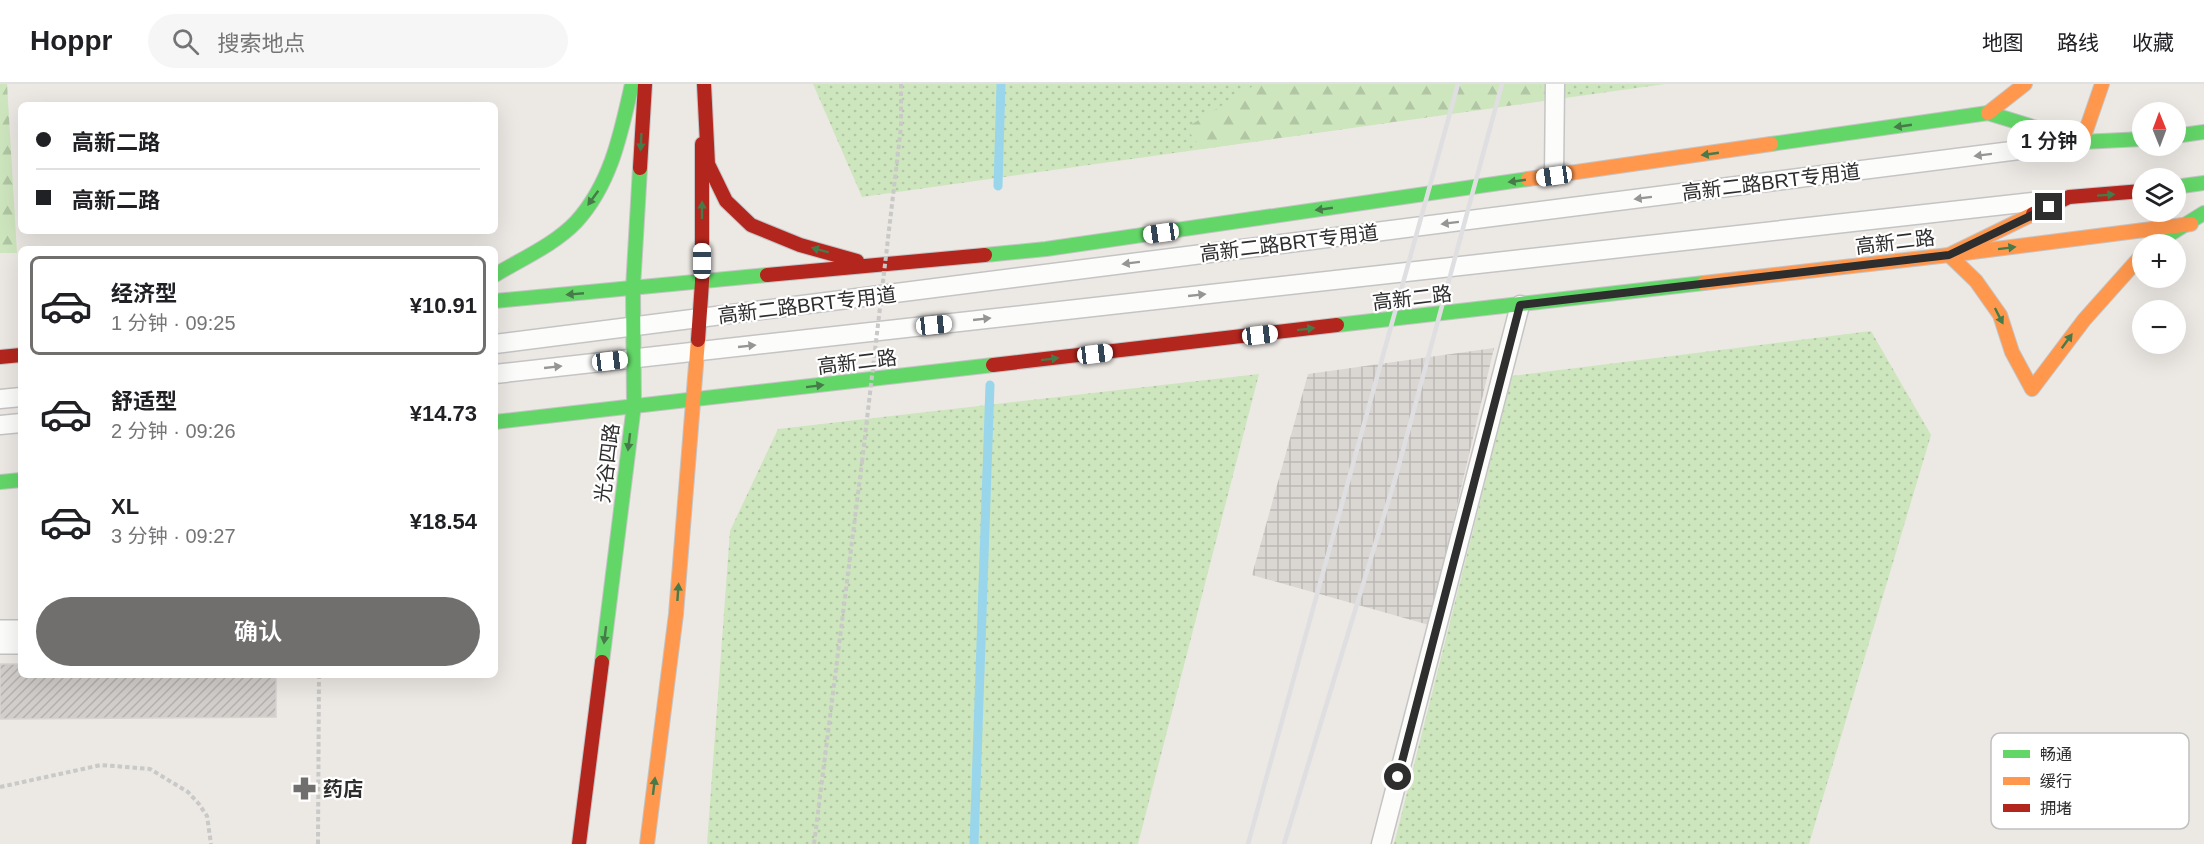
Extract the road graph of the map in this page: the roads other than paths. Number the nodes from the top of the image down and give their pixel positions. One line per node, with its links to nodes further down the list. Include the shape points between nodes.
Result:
1 (632, 84): 24 (main road, one-way to 24, via 617,150 598,192 575,223)
2 (645, 84): 26 (main road, 光谷四路, one-way to 26)
3 (703, 84): 23 (main road, one-way to 3, via 800,245 751,225 726,201 708,164); 25 (main road, one-way to 3)
4 (1555, 84): 12 (lane)
5 (2025, 84): 7 (main road)
6 (2102, 84): 11 (main road)
7 (1988, 113): 11 (main road); 12 (main road, one-way to 12)
8 (2204, 132): 9 (main road)
9 (2186, 134)
10 (2132, 140): 11 (main road)
11 (2082, 142): 29 (lane, 高新二路BRT专用道, one-way to 29)
12 (1554, 176): 23 (main road, one-way to 23, via 1046,249)
13 (2204, 183): 14 (main road)
14 (2186, 185)
15 (2132, 192): 16 (main road, 高新二路, one-way to 15)
16 (2069, 197): 21 (main road, 高新二路); 32 (lane, 高新二路BRT专用道, one-way to 16)
17 (2204, 213): 19 (main road)
18 (2204, 224): 19 (main road)
19 (2184, 225): 20 (main road); 21 (main road, one-way to 19)
20 (2170, 234)
21 (1949, 255): 22 (main road, one-way to 22, via 1976,281 2000,315 2012,352 2032,389 2084,318); 28 (main road, 高新二路)
22 (2132, 265)
23 (876, 266): 25 (main road)
24 (498, 273)
25 (702, 282): 26 (main road); 29 (main road)
26 (633, 288): 27 (main road, one-way to 27); 30 (main road, 光谷四路)
27 (498, 301)
28 (1520, 305): 39 (main road, 高新二路, one-way to 28); 50 (lane)
29 (699, 318): 30 (lane, 高新二路BRT专用道); 32 (main road)
30 (634, 327): 31 (lane, 高新二路BRT专用道); 35 (main road, 光谷四路)
31 (498, 344)
32 (697, 351): 35 (lane, 高新二路BRT专用道); 39 (main road)
33 (18, 355): 34 (main road)
34 (0, 357)
35 (633, 358): 36 (lane, 高新二路BRT专用道, one-way to 35); 40 (main road, 光谷四路)
36 (498, 374)
37 (18, 397): 38 (lane)
38 (0, 399)
39 (694, 400): 40 (main road, 高新二路); 49 (main road, one-way to 39, via 676,614)
40 (634, 405): 41 (main road, 高新二路); 48 (main road, 光谷四路, one-way to 48)
41 (498, 422)
42 (18, 423): 43 (lane)
43 (0, 425)
44 (18, 480): 45 (main road)
45 (0, 482)
46 (0, 637): 47 (street)
47 (18, 637)
48 (579, 844)
49 (646, 844)
50 (1381, 844)

